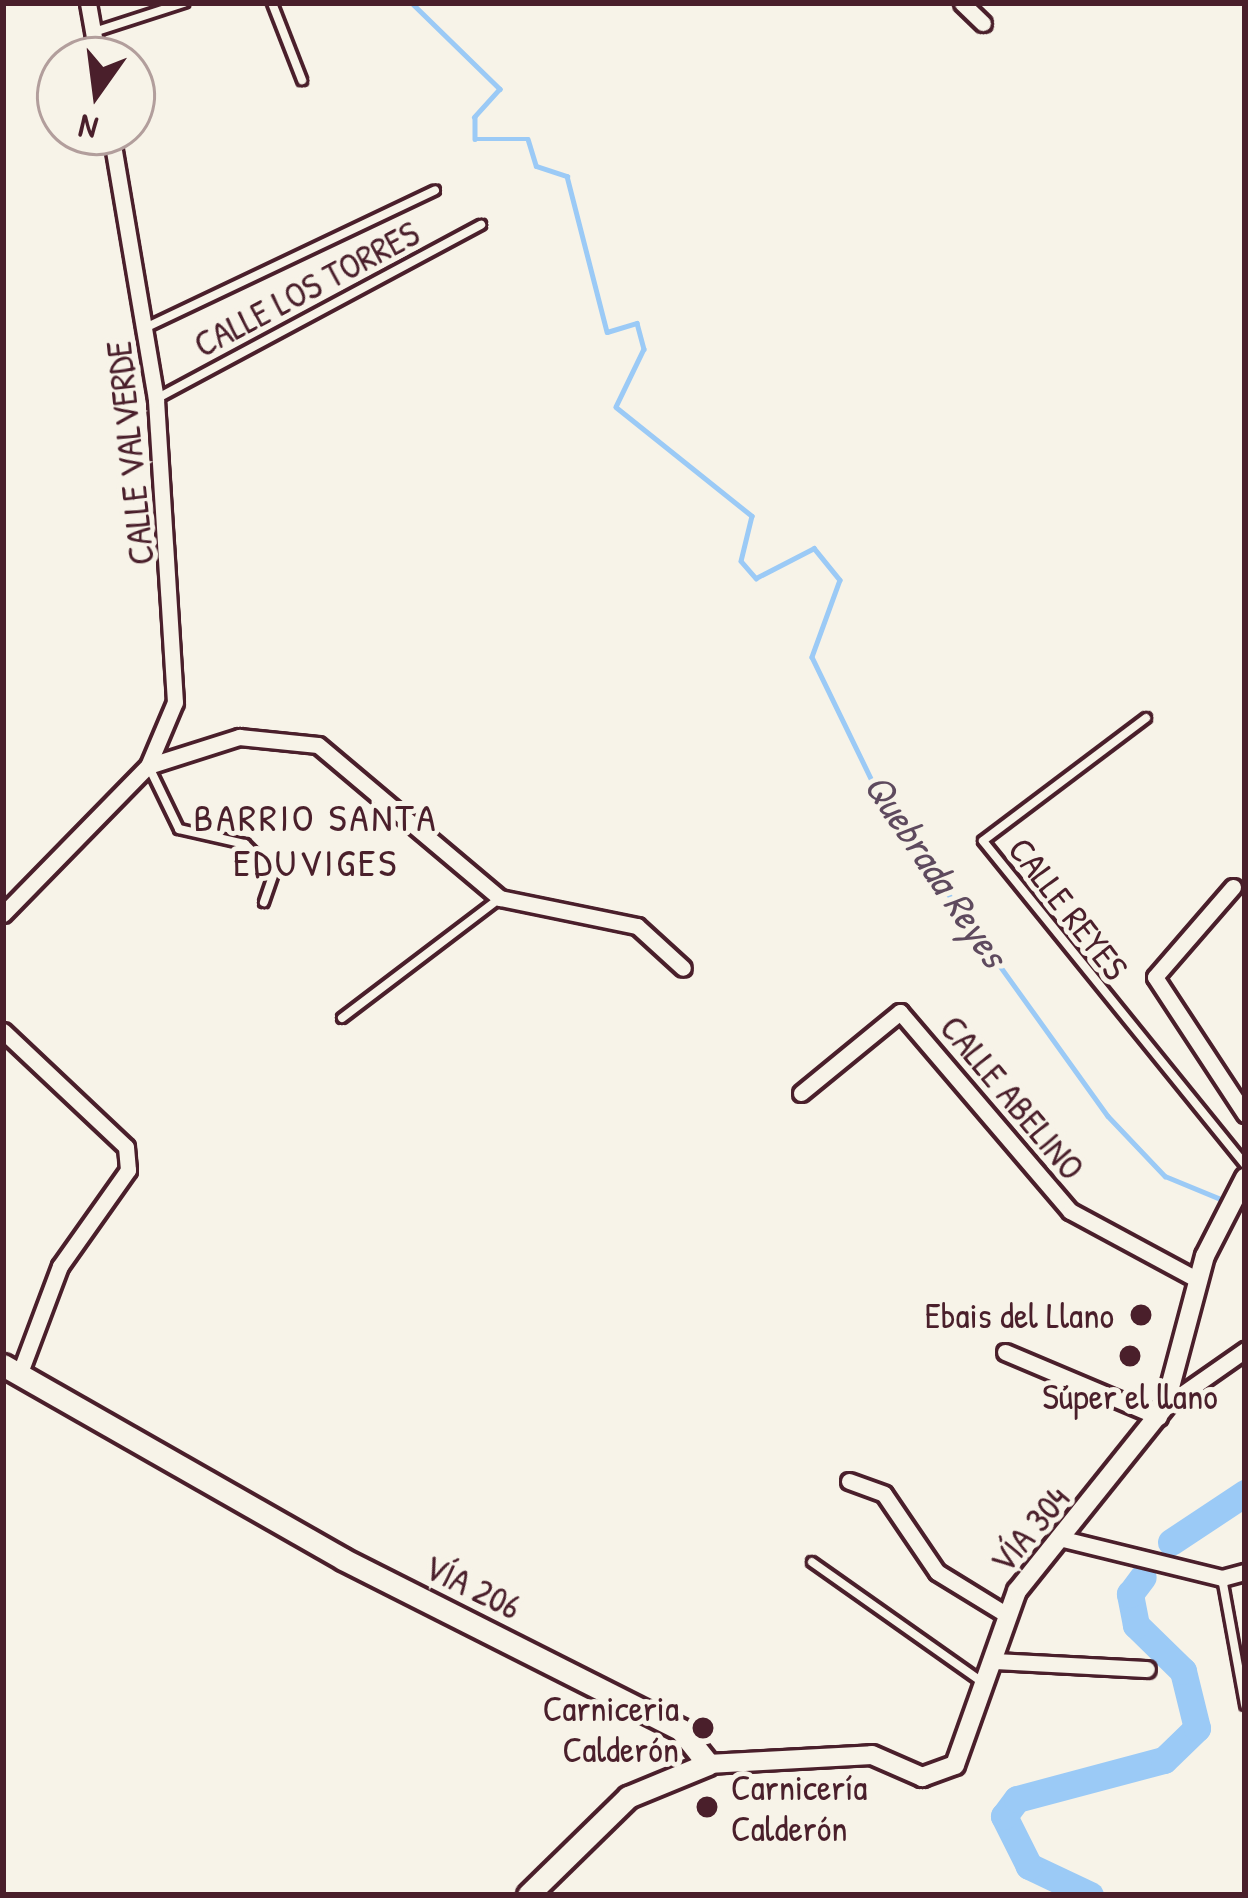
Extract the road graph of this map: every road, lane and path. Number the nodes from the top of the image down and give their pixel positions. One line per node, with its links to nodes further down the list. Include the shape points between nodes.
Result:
1 (88, 3): 6 (street)
2 (184, 3): 6 (lane)
3 (272, 3): 8 (lane)
4 (962, 3): 5 (street)
5 (983, 23)
6 (93, 32): 7 (street)
7 (94, 36)
8 (302, 80)
9 (115, 156): 12 (street, CALLE VALVERDE)
10 (435, 190): 12 (lane)
11 (482, 225): 13 (lane, CALLE LOS TORRES)
12 (145, 328): 13 (street, CALLE VALVERDE)
13 (156, 399): 15 (street, CALLE VALVERDE, via 175,702)
14 (1146, 718): 25 (lane, CALLE REYES, via 983,842)
15 (148, 766): 17 (street, via 239,737 318,745); 18 (lane, via 179,829 245,844 274,873); 19 (street, CALLE VALVERDE)
16 (1232, 887): 24 (street, via 1155,977)
17 (500, 898): 20 (street, via 638,926); 21 (lane)
18 (264, 902)
19 (3, 914)
20 (682, 968)
21 (341, 1018)
22 (3, 1030): 30 (street, via 126,1147 128,1169 60,1266)
23 (801, 1093): 27 (street, CALLE ABELINO, via 900,1012 1070,1211)
24 (1245, 1114)
25 (1245, 1165)
26 (1245, 1178): 27 (street, VÍA 304)
27 (1198, 1280): 31 (street, VÍA 304)
28 (1245, 1350): 31 (street)
29 (1005, 1352): 31 (street)
30 (11, 1370): 42 (main road, VÍA 206, via 343,1559 661,1716)
31 (1162, 1412): 33 (street, VÍA 304)
32 (850, 1480): 37 (street, via 884,1494 937,1572)
33 (1059, 1538): 36 (street); 37 (street, VÍA 304)
34 (812, 1562): 40 (lane)
35 (1245, 1572): 36 (street)
36 (1222, 1578): 41 (lane)
37 (1006, 1615): 38 (street, VÍA 304)
38 (993, 1661): 39 (street); 40 (street, VÍA 304)
39 (1148, 1669)
40 (986, 1685): 42 (street, VÍA 304, via 962,1755 934,1777 872,1755)
41 (1245, 1706)
42 (708, 1764): 43 (main road, via 628,1797)
43 (528, 1895)

